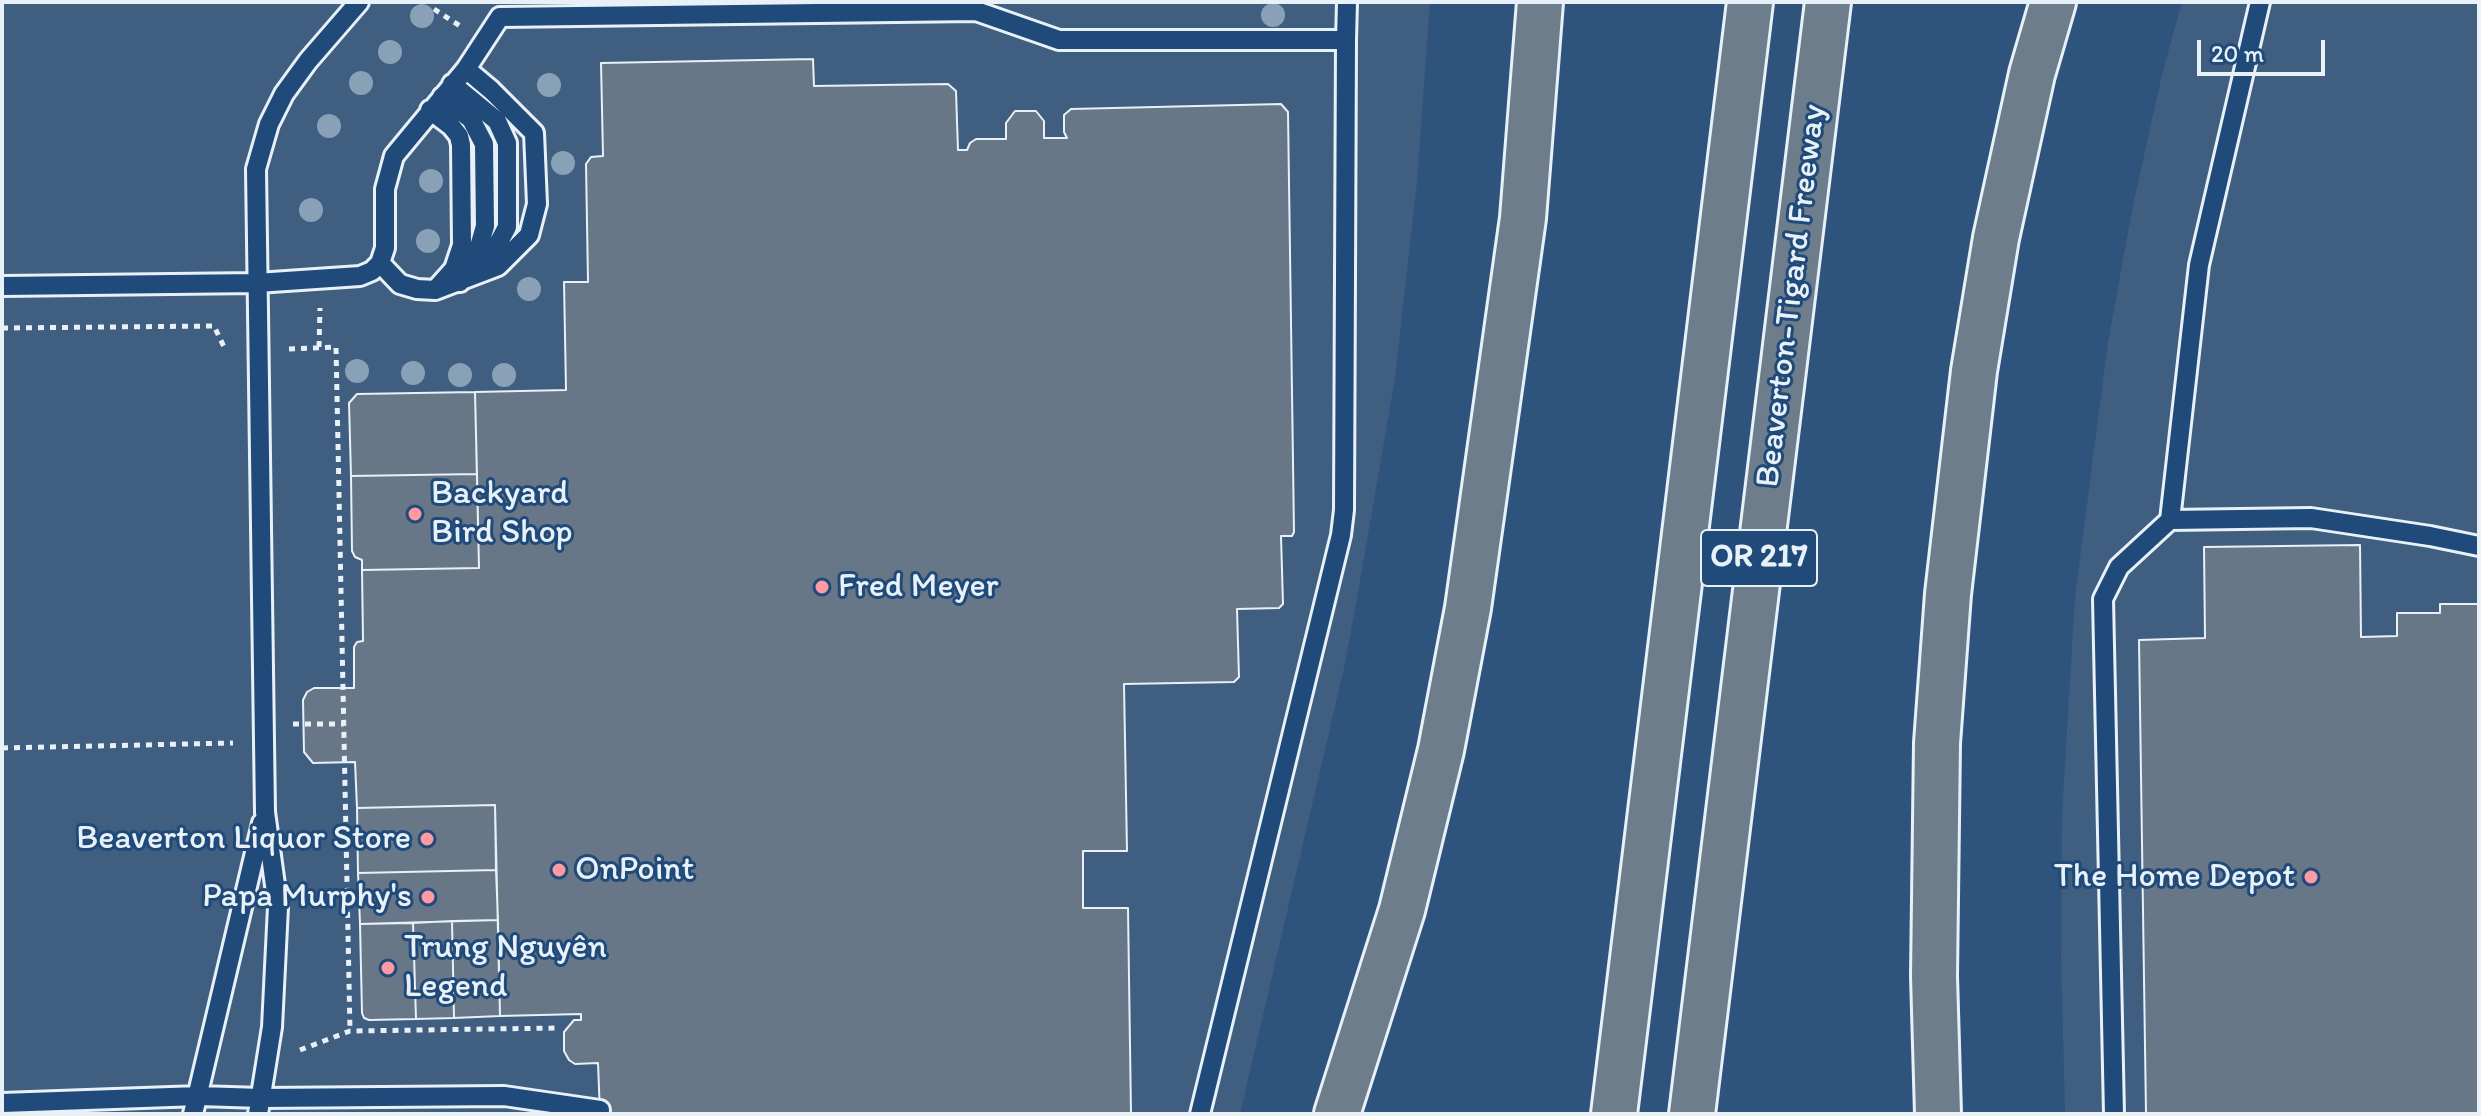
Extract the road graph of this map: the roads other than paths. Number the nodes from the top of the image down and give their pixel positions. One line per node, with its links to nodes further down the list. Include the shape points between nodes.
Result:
1 (359, 2): 15 (lane, via 308,61 269,124 256,169)
2 (1347, 2): 9 (lane)
3 (1540, 2): 28 (highway, via 1523,218 1468,608 1402,910)
4 (1750, 2): 29 (highway, OR 217)
5 (1828, 2): 30 (highway, Beaverton-Tigard Freeway / OR 217)
6 (2053, 2): 31 (highway, via 1996,238 1974,371 1948,594 1937,743)
7 (2260, 2): 18 (lane, via 2199,265)
8 (698, 8): 9 (lane, via 976,11 1059,40); 10 (lane, via 500,17)
9 (1346, 40): 27 (lane, via 1341,535)
10 (466, 69): 11 (lane); 13 (lane, via 534,133 537,204 529,235 498,266)
11 (441, 97): 12 (lane, via 394,156 385,189); 13 (lane, via 497,121 507,143 507,227); 14 (lane, via 471,119 484,144 485,226 475,261); 17 (lane, via 461,145 462,245 454,269)
12 (380, 263): 15 (lane, via 360,276); 17 (lane, via 400,284)
13 (483, 273): 14 (lane)
14 (460, 282): 17 (lane)
15 (257, 283): 16 (lane); 20 (lane)
16 (2, 286)
17 (435, 290)
18 (2170, 520): 19 (lane, via 2311,518); 32 (lane, via 2119,567 2103,599)
19 (2479, 546)
20 (265, 812): 23 (lane); 24 (lane, via 278,907 272,1027)
21 (491, 1096): 24 (lane); 25 (lane); 26 (lane)
22 (2, 1103): 23 (lane)
23 (196, 1105): 24 (lane)
24 (260, 1106)
25 (600, 1110)
26 (524, 1114)
27 (1200, 1114)
28 (1337, 1114)
29 (1614, 1114)
30 (1692, 1114)
31 (1938, 1114)
32 (2114, 1114)

